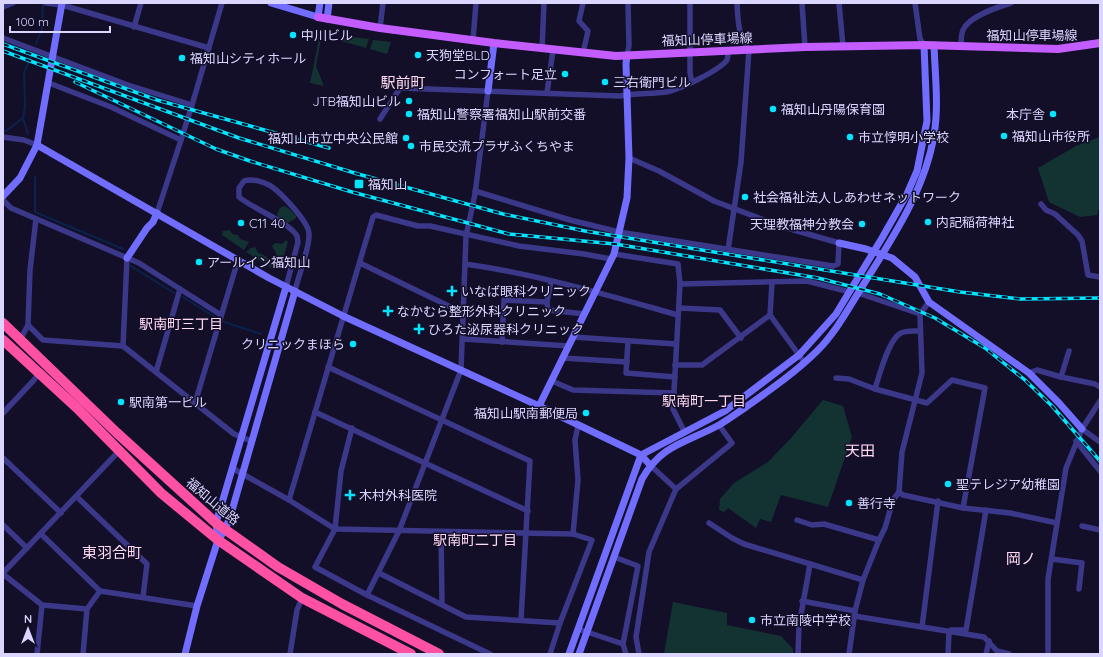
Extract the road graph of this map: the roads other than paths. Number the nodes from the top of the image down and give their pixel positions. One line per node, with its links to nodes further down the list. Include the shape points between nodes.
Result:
1 (13, 3): 21 (street)
2 (46, 3): 19 (street)
3 (141, 3): 24 (street)
4 (222, 3): 35 (street)
5 (271, 3): 22 (street)
6 (320, 3): 22 (street)
7 (329, 3): 23 (street)
8 (384, 3): 25 (street)
9 (476, 3): 27 (street)
10 (544, 3): 36 (street)
11 (583, 3): 41 (street, via 579,21 588,31)
12 (628, 3): 42 (street)
13 (690, 3): 40 (street)
14 (738, 3): 38 (street, via 738,29)
15 (802, 3): 34 (street)
16 (839, 3): 32 (street)
17 (915, 3): 30 (street, via 920,39)
18 (1011, 3): 20 (street)
19 (62, 4): 24 (street); 43 (street)
20 (994, 5): 33 (street, via 965,27 962,31)
21 (3, 7)
22 (318, 17): 23 (main road, 福知山停車場線)
23 (327, 19): 25 (main road, 福知山停車場線)
24 (134, 26): 35 (street)
25 (380, 28): 27 (main road, 福知山停車場線)
26 (3, 38): 43 (street)
27 (473, 40): 28 (main road, 福知山停車場線)
28 (494, 43): 36 (main road, 福知山停車場線); 46 (street)
29 (1100, 43): 33 (main road, 福知山停車場線, via 1058,49)
30 (924, 45): 31 (main road, 福知山停車場線); 32 (main road, 福知山停車場線); 66 (street, via 927,121 917,171 907,194)
31 (934, 45): 33 (main road, 福知山停車場線); 67 (street, via 937,110 930,156 917,192)
32 (843, 46): 34 (main road, 福知山停車場線)
33 (961, 46)
34 (805, 47): 38 (main road, 福知山停車場線)
35 (210, 48): 49 (street)
36 (542, 49): 37 (main road, 福知山停車場線)
37 (553, 50): 41 (main road, 福知山停車場線); 47 (street)
38 (749, 50): 39 (main road, 福知山停車場線); 59 (street)
39 (728, 51): 40 (main road, 福知山停車場線); 44 (street, via 728,59 723,64)
40 (690, 52): 42 (main road, 福知山停車場線); 44 (street)
41 (583, 53): 42 (main road, 福知山停車場線)
42 (627, 55): 48 (street)
43 (54, 57): 45 (street); 49 (street, via 128,85)
44 (692, 82): 48 (street, via 668,92)
45 (49, 83): 52 (street, via 111,107); 53 (street)
46 (488, 91): 47 (street); 50 (street, via 400,87); 55 (street)
47 (547, 93): 48 (street)
48 (627, 95): 54 (street)
49 (192, 105): 52 (street)
50 (380, 119)
51 (3, 136): 53 (street)
52 (181, 140): 60 (street)
53 (37, 145): 56 (street, via 20,178); 60 (street)
54 (629, 158): 59 (street, via 659,171 714,202); 62 (street, via 627,198)
55 (475, 191): 62 (street); 63 (street)
56 (3, 196)
57 (3, 200): 61 (street, via 11,208)
58 (1041, 204): 73 (street, via 1078,235 1082,242 1088,275)
59 (735, 208): 64 (street, via 788,229); 65 (street)
60 (157, 213): 69 (street); 70 (street)
61 (36, 219): 69 (street); 94 (street, via 30,270)
62 (619, 232): 65 (street); 68 (street)
63 (466, 236): 68 (street, via 519,246); 71 (street, via 376,215 373,217); 72 (street)
64 (839, 244): 65 (street, via 838,264 833,266); 66 (street)
65 (728, 250)
66 (874, 251): 67 (street); 81 (street)
67 (882, 254): 82 (street); 84 (street, via 892,258 915,277)
68 (612, 256): 76 (street, via 678,264); 80 (street)
69 (127, 258): 78 (street); 104 (street)
70 (238, 260): 77 (street); 89 (street)
71 (360, 264): 86 (street); 91 (street)
72 (465, 264): 74 (street); 86 (street)
73 (1100, 277)
74 (551, 281): 80 (street); 83 (street)
75 (772, 283): 76 (street); 81 (street, via 807,281); 92 (street)
76 (680, 284): 85 (street)
77 (286, 287): 79 (street); 79 (street, via 298,242 297,236 289,227 239,197 239,188 244,181 254,180 271,186 308,228 309,238); 137 (street)
78 (180, 288): 89 (street); 115 (street)
79 (295, 291): 91 (street); 138 (street)
80 (595, 292): 87 (street); 90 (street)
81 (850, 292): 107 (street, via 836,314)
82 (858, 293): 88 (street); 110 (street, via 836,329)
83 (547, 302): 87 (street, via 548,310); 102 (street, via 504,300)
84 (929, 302): 88 (street); 117 (street)
85 (679, 308): 90 (street); 97 (street, via 720,310)
86 (463, 313): 98 (street)
87 (585, 314): 96 (street)
88 (920, 314): 95 (street)
89 (221, 315): 127 (street)
90 (678, 315): 103 (street)
91 (343, 316): 113 (street); 114 (street)
92 (770, 316): 97 (street); 107 (street)
93 (3, 323): 100 (highway, 福知山道路)
94 (28, 325): 100 (street); 104 (street, via 43,340)
95 (920, 331): 123 (street, via 903,332 896,336); 125 (street, via 922,373)
96 (573, 337): 101 (street); 105 (street)
97 (741, 338): 112 (street, via 702,365)
98 (463, 339): 102 (street); 114 (street)
99 (3, 340): 116 (highway, 福知山道路)
100 (20, 340): 111 (highway, 福知山道路)
101 (628, 341): 103 (street); 109 (street)
102 (502, 342): 105 (street)
103 (676, 344): 112 (street)
104 (123, 346): 115 (street)
105 (569, 346): 108 (street)
106 (1069, 351): 119 (street)
107 (799, 355): 110 (street); 136 (street, via 725,411)
108 (563, 358): 109 (street); 121 (street)
109 (627, 362): 118 (street, via 626,373)
110 (804, 362): 132 (street)
111 (46, 365): 116 (street); 159 (highway, 福知山道路)
112 (675, 365): 118 (street)
113 (328, 367): 129 (street); 131 (street)
114 (461, 370): 128 (street); 131 (street)
115 (156, 372): 127 (street)
116 (38, 373): 130 (street); 141 (highway, 福知山道路)
117 (1029, 373): 119 (street, via 1037,370); 135 (street)
118 (675, 377): 124 (street)
119 (1061, 377): 122 (street)
120 (836, 378): 123 (street, via 849,379)
121 (552, 381): 124 (street, via 573,390); 128 (street)
122 (1100, 387)
123 (875, 389): 125 (street)
124 (674, 393): 136 (street, via 673,410)
125 (915, 400): 150 (street, via 902,452); 154 (street, via 927,402 952,380 985,388)
126 (1100, 401): 135 (street)
127 (195, 403): 137 (street)
128 (539, 406): 133 (street)
129 (315, 412): 134 (street); 152 (street)
130 (3, 413)
131 (442, 420): 144 (street); 156 (street, via 530,461)
132 (719, 425): 145 (street, via 674,445); 149 (street, via 732,443)
133 (578, 426): 142 (street); 171 (street, via 575,440 578,480)
134 (352, 428): 144 (street); 164 (street, via 341,471)
135 (1082, 429): 139 (street); 140 (street)
136 (684, 431): 142 (street)
137 (242, 438): 138 (street); 146 (street)
138 (251, 441): 148 (street)
139 (1076, 441): 147 (street); 161 (street, via 1066,468)
140 (1100, 442)
141 (119, 451): 151 (street); 172 (highway, 福知山道路, via 162,493)
142 (641, 455): 145 (street); 195 (street)
143 (3, 458): 157 (street)
144 (426, 463): 156 (street); 167 (street)
145 (650, 464): 149 (street); 175 (street, via 642,479)
146 (232, 468): 148 (street); 159 (street)
147 (1100, 471)
148 (242, 474): 152 (street); 165 (street)
149 (676, 489): 211 (street, via 649,552 636,637)
150 (898, 492): 153 (street); 173 (street, via 886,528)
151 (77, 497): 157 (street); 184 (street, via 147,564)
152 (289, 500): 164 (street)
153 (938, 501): 154 (street); 194 (street)
154 (963, 508): 155 (street)
155 (986, 510): 161 (street); 197 (street, via 966,630 951,628)
156 (528, 511): 170 (street)
157 (61, 513): 169 (street)
158 (797, 520): 173 (street, via 812,525 824,524)
159 (216, 523): 165 (highway, 福知山道路); 172 (street)
160 (709, 523): 177 (street, via 744,544)
161 (1057, 523): 176 (street)
162 (3, 525): 174 (street)
163 (1082, 526): 166 (street)
164 (335, 529): 167 (street); 183 (street, via 315,567)
165 (225, 530): 172 (street); 205 (highway, 福知山道路, via 278,567)
166 (1100, 530)
167 (399, 531): 168 (street); 179 (street)
168 (441, 532): 170 (street); 187 (street)
169 (41, 534): 174 (street); 182 (street)
170 (527, 534): 171 (street); 192 (street)
171 (573, 534): 193 (street, via 592,540)
172 (218, 540): 185 (highway, 福知山道路); 189 (street)
173 (878, 540): 180 (street)
174 (27, 548): 178 (street)
175 (614, 557): 196 (street); 199 (street, via 638,566)
176 (1052, 559): 181 (street, via 1082,563); 217 (street, via 1048,579)
177 (810, 564): 180 (street); 186 (street)
178 (3, 573): 188 (street)
179 (379, 573): 183 (street); 187 (street)
180 (863, 580): 191 (street)
181 (1079, 589)
182 (100, 591): 184 (street); 190 (street)
183 (367, 595): 206 (street)
184 (143, 597): 189 (street)
185 (302, 598): 203 (street, via 297,610); 204 (highway, 福知山道路)
186 (802, 602): 191 (street); 212 (street, via 798,626)
187 (442, 603): 192 (street, via 466,617)
188 (42, 605): 190 (street); 200 (street)
189 (197, 606): 202 (street)
190 (87, 609): 201 (street)
191 (855, 614): 194 (street); 213 (street)
192 (521, 620): 193 (street)
193 (560, 623): 207 (street)
194 (922, 627): 197 (street)
195 (578, 629): 196 (street); 208 (street)
196 (587, 632): 199 (street); 209 (street)
197 (949, 632): 198 (street, via 984,637); 214 (street)
198 (989, 641): 215 (street); 216 (street, via 997,651)
199 (623, 644): 210 (street)
200 (37, 654)
201 (83, 654)
202 (185, 654)
203 (290, 654)
204 (411, 654)
205 (439, 654)
206 (490, 654)
207 (550, 654)
208 (569, 654)
209 (579, 654)
210 (626, 654)
211 (639, 654)
212 (798, 654)
213 (849, 654)
214 (948, 654)
215 (986, 654)
216 (1009, 654)
217 (1048, 654)

